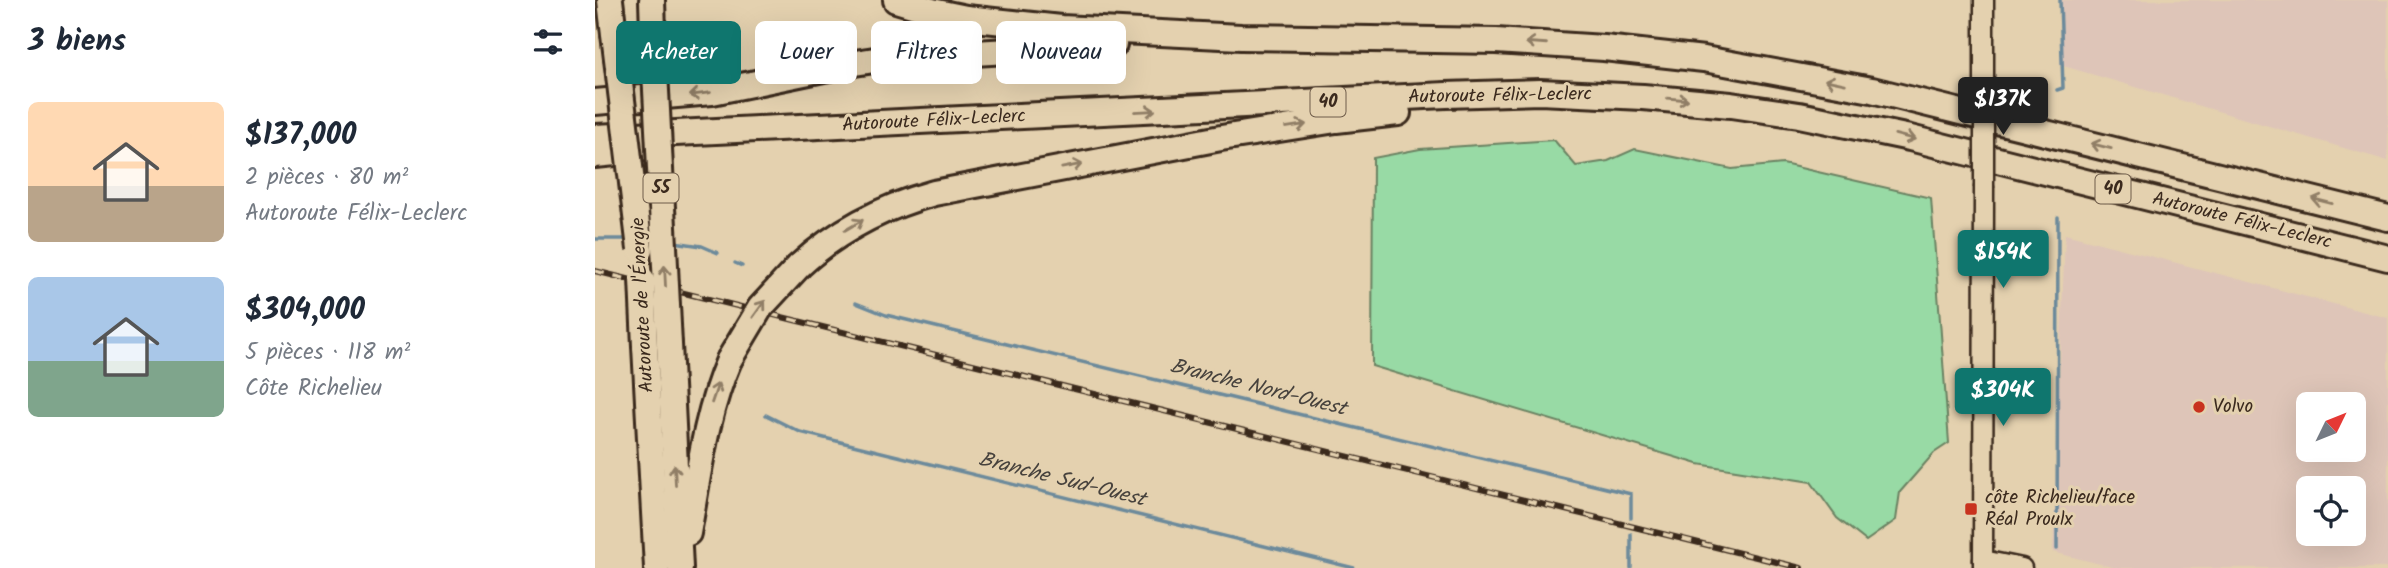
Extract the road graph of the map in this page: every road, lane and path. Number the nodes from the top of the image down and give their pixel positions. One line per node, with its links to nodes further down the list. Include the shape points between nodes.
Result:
1 (610, 0): 6 (highway)
2 (627, 0): 7 (highway, Autoroute de l'Énergie / 55)
3 (652, 0): 8 (highway, Autoroute de l'Énergie / 55)
4 (896, 0): 9 (highway, Autoroute Félix-Leclerc / 40, via 943,14 1000,23)
5 (1984, 0): 20 (street, bridge)
6 (624, 21)
7 (630, 21)
8 (639, 21)
9 (1241, 37): 13 (highway, one-way to 13, via 901,57 699,94); 17 (highway, Autoroute Félix-Leclerc / 40, one-way to 9, via 1903,97 1723,62 1524,42)
10 (634, 84): 19 (highway, Autoroute de l'Énergie / 55, bridge, via 640,249)
11 (636, 84): 19 (highway, Autoroute de l'Énergie / 55, one-way to 11, bridge)
12 (1580, 93): 14 (highway, Autoroute Félix-Leclerc / 40, one-way to 12, via 1454,95); 18 (highway, Autoroute Félix-Leclerc / 40, one-way to 18, via 1687,100 1839,122); 22 (highway, one-way to 12, bridge, via 706,424 729,360 765,302 799,265 859,222 935,193 1172,147 1310,124)
13 (595, 102)
14 (1034, 117): 15 (highway, Autoroute Félix-Leclerc / 40); 16 (highway)
15 (595, 138)
16 (595, 155)
17 (2388, 218)
18 (2388, 258)
19 (657, 345): 21 (highway, Autoroute de l'Énergie / 55); 22 (highway, Autoroute de l'Énergie / 55, one-way to 19)
20 (1984, 565): 23 (street)
21 (657, 568)
22 (681, 568)
23 (2022, 568)

